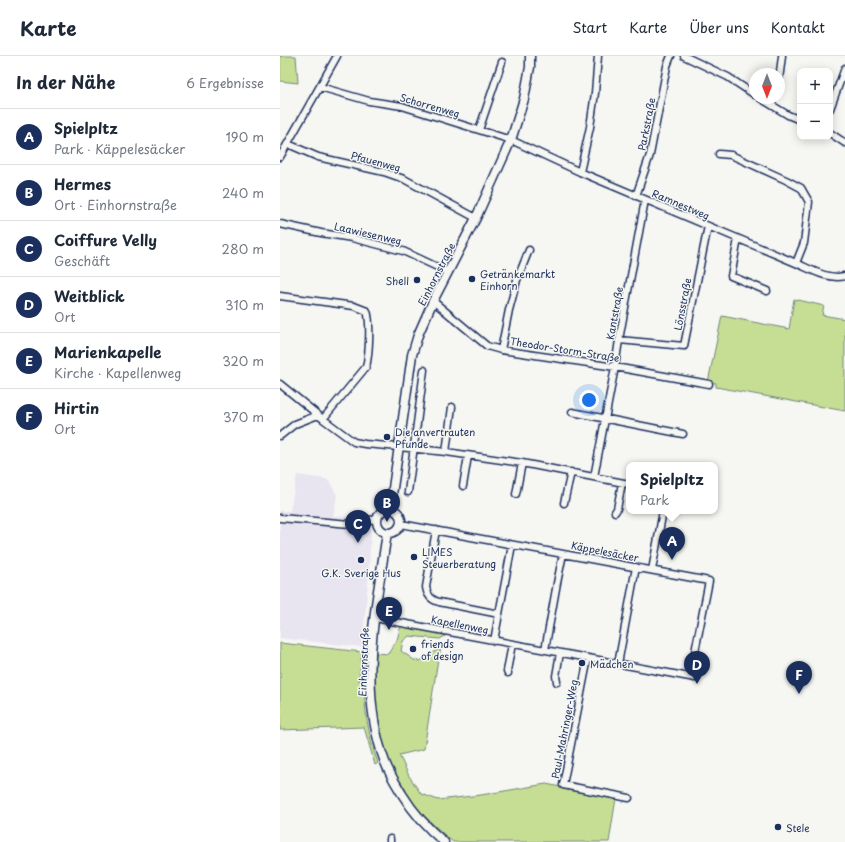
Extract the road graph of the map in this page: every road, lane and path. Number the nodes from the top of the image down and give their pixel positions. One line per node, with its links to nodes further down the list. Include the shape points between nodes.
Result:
1 (337, 56): 10 (street)
2 (530, 56): 17 (main road, Einhornstraße, via 524,99)
3 (598, 56): 22 (street, via 590,127)
4 (671, 56): 23 (street, Parkstraße, via 650,155)
5 (684, 56): 11 (street, via 728,77)
6 (782, 56): 8 (street)
7 (502, 62): 15 (street)
8 (781, 68)
9 (845, 68): 13 (street)
10 (320, 87): 15 (street, Schorrenweg, via 369,101 402,106); 19 (street)
11 (749, 91)
12 (774, 104): 14 (street)
13 (832, 104)
14 (797, 119)
15 (479, 130): 17 (street, Schorrenweg)
16 (833, 135): 18 (street)
17 (511, 140): 22 (street, Ramnestweg); 25 (main road, Einhornstraße)
18 (845, 143)
19 (288, 144): 21 (street); 25 (street, Pfauenweg, via 318,157 404,179)
20 (719, 154): 30 (street, via 732,155 801,188 809,202 804,243)
21 (280, 157)
22 (580, 172): 23 (street, Ramnestweg)
23 (636, 196): 24 (street, Ramnestweg)
24 (645, 200): 27 (street, Ramnestweg); 36 (street, Kantstraße)
25 (476, 218): 31 (main road, Einhornstraße)
26 (280, 224): 31 (street, Laawiesenweg, via 352,238 403,252)
27 (708, 226): 28 (street, Ramnestweg); 36 (street, Lönsstraße, via 684,346)
28 (738, 239): 30 (street, Ramnestweg); 33 (street, via 731,276)
29 (529, 250): 37 (street, via 515,287)
30 (796, 262): 32 (street, Ramnestweg, via 826,276)
31 (448, 272): 35 (main road, Einhornstraße)
32 (845, 276)
33 (767, 290)
34 (280, 296): 44 (street, via 354,306 367,311 369,319 366,367)
35 (433, 301): 37 (street, Theodor-Storm-Straße, via 487,346); 48 (main road, Einhornstraße, via 412,355)
36 (619, 340): 38 (street, Kantstraße)
37 (501, 350): 38 (street, Theodor-Storm-Straße)
38 (615, 367): 41 (street, Theodor-Storm-Straße); 45 (street, Kantstraße)
39 (424, 370): 49 (street)
40 (280, 384): 44 (street)
41 (709, 384)
42 (452, 407): 50 (street)
43 (572, 412): 45 (street)
44 (320, 417): 47 (street, via 295,424); 48 (street, via 354,442)
45 (604, 418): 46 (street); 54 (street, Kantstraße)
46 (683, 434)
47 (280, 436)
48 (399, 447): 49 (street); 61 (main road, Einhornstraße)
49 (414, 448): 50 (street); 58 (street)
50 (446, 452): 51 (street)
51 (468, 456): 52 (street); 57 (street)
52 (522, 463): 53 (street); 59 (street)
53 (571, 472): 54 (street); 60 (street)
54 (594, 477): 55 (street)
55 (622, 482): 56 (street); 62 (street)
56 (626, 483)
57 (463, 486)
58 (408, 492)
59 (516, 494)
60 (564, 503)
61 (390, 509): 65 (main road, via 382,511); 66 (main road, via 400,515)
62 (615, 512)
63 (662, 514): 72 (street)
64 (280, 518): 65 (street, via 350,524)
65 (377, 520): 68 (main road, via 379,529)
66 (401, 524): 67 (street, Käppelesäcker); 68 (main road, via 394,532)
67 (436, 530): 69 (street, Käppelesäcker); 73 (street, via 426,587 429,597 439,602)
68 (387, 533): 74 (main road, Einhornstraße)
69 (512, 545): 70 (street, Käppelesäcker); 73 (street)
70 (563, 554): 71 (street, Käppelesäcker); 77 (street)
71 (636, 567): 72 (street, Käppelesäcker); 80 (street)
72 (652, 570): 82 (street, Käppelesäcker, via 709,581)
73 (499, 614): 75 (street)
74 (374, 618): 75 (street, Kapellenweg); 85 (main road, Einhornstraße, via 370,685 378,742 394,782 417,815)
75 (494, 641): 76 (street, Kapellenweg)
76 (512, 644): 77 (street, Kapellenweg); 81 (street)
77 (545, 650): 78 (street, Kapellenweg)
78 (560, 653): 79 (street, Kapellenweg); 83 (street)
79 (588, 658): 80 (street, Kapellenweg); 84 (street, Paul-Mahringer-Weg, via 563,785)
80 (618, 664): 82 (street, Kapellenweg)
81 (508, 673)
82 (693, 678)
83 (557, 682)
84 (629, 798)
85 (444, 842)

